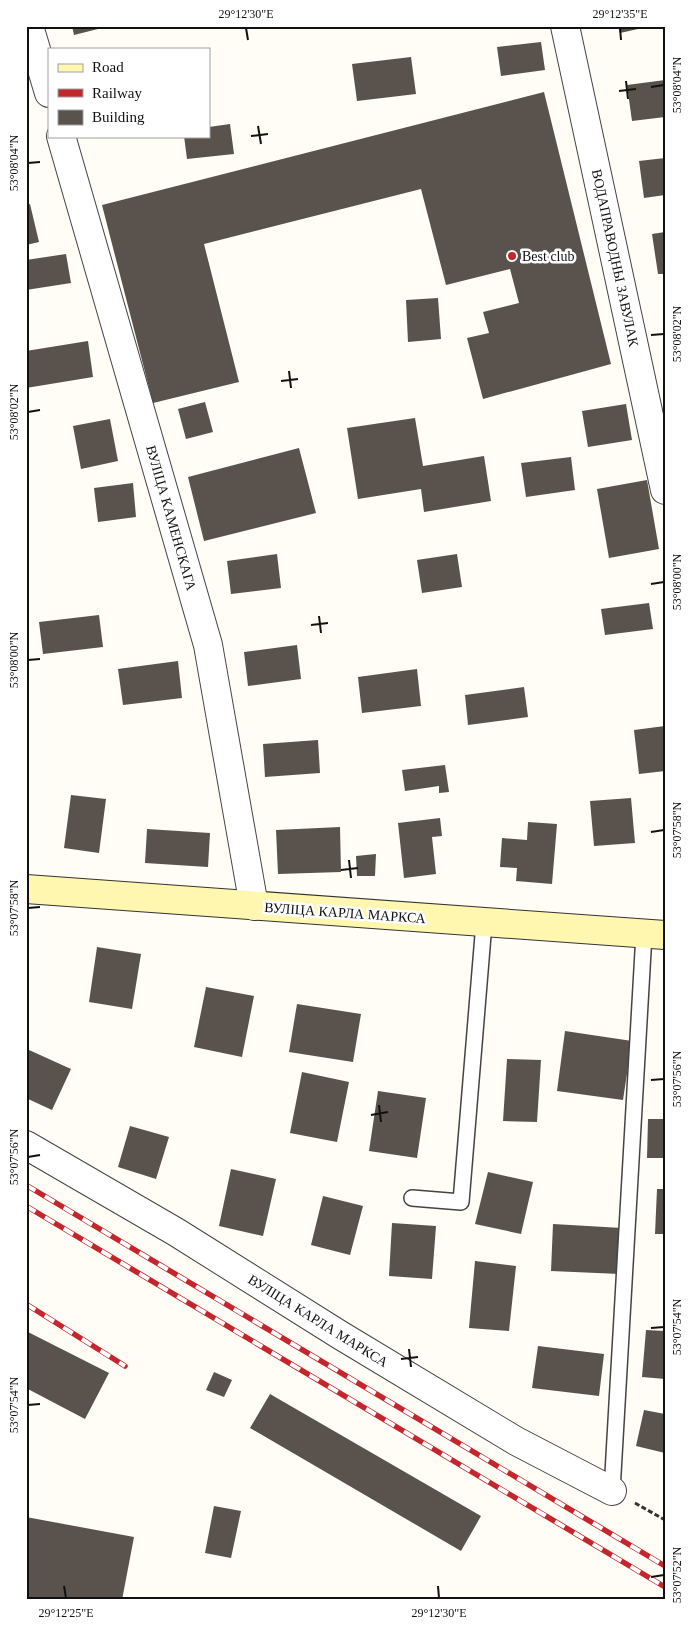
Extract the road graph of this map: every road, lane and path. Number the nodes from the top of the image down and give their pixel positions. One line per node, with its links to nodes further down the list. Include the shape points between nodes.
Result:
1 (29, 26): 3 (street)
2 (565, 26): 5 (street, ВОДАПРАВОДНЫ ЗАВУЛАК)
3 (48, 90)
4 (62, 138): 7 (street, ВУЛІЦА КАМЕНСКАГА, via 208,645)
5 (665, 490)
6 (26, 889): 7 (main road, ВУЛІЦА КАРЛА МАРКСА)
7 (254, 906): 8 (main road, ВУЛІЦА КАРЛА МАРКСА)
8 (484, 923): 9 (main road, ВУЛІЦА КАРЛА МАРКСА); 11 (lane, via 461,1202)
9 (655, 934): 12 (lane)
10 (26, 1145): 12 (street, ВУЛІЦА КАРЛА МАРКСА, via 176,1232 516,1441)
11 (412, 1198)
12 (612, 1491): 13 (path)
13 (665, 1520)

